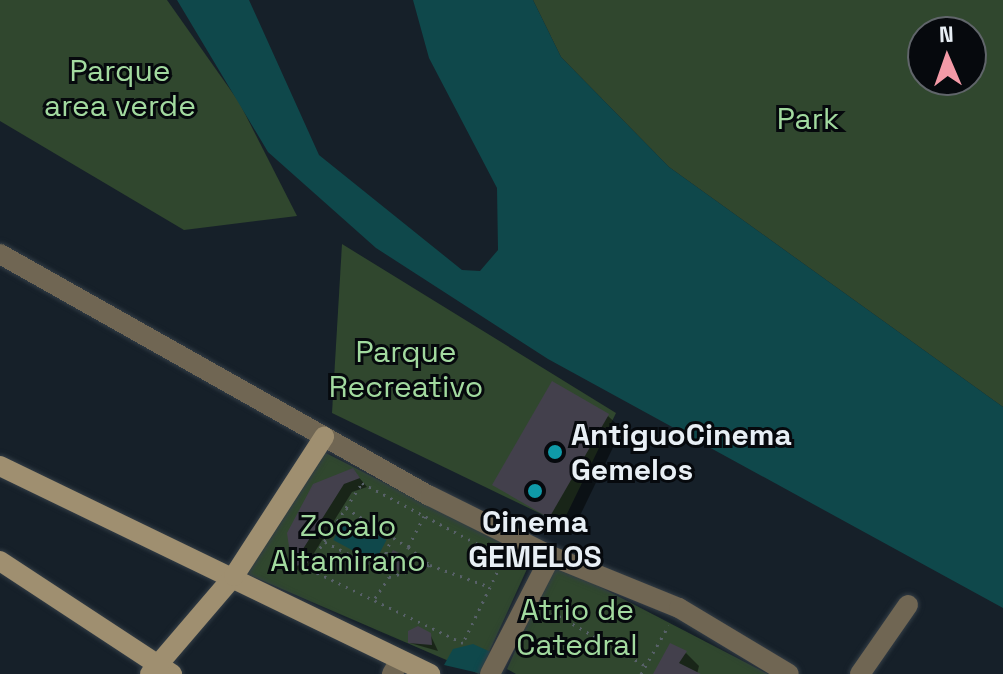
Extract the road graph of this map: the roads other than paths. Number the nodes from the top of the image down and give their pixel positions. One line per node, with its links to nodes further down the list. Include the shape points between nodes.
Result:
1 (0, 254): 2 (street)
2 (324, 437): 4 (street); 6 (street)
3 (0, 466): 6 (street)
4 (551, 556): 11 (street); 12 (street, via 679,608)
5 (0, 561): 9 (street)
6 (234, 576): 8 (street); 9 (street)
7 (908, 605): 13 (street)
8 (396, 667): 10 (street)
9 (160, 670)
10 (430, 674)
11 (490, 674)
12 (789, 674)
13 (860, 674)

